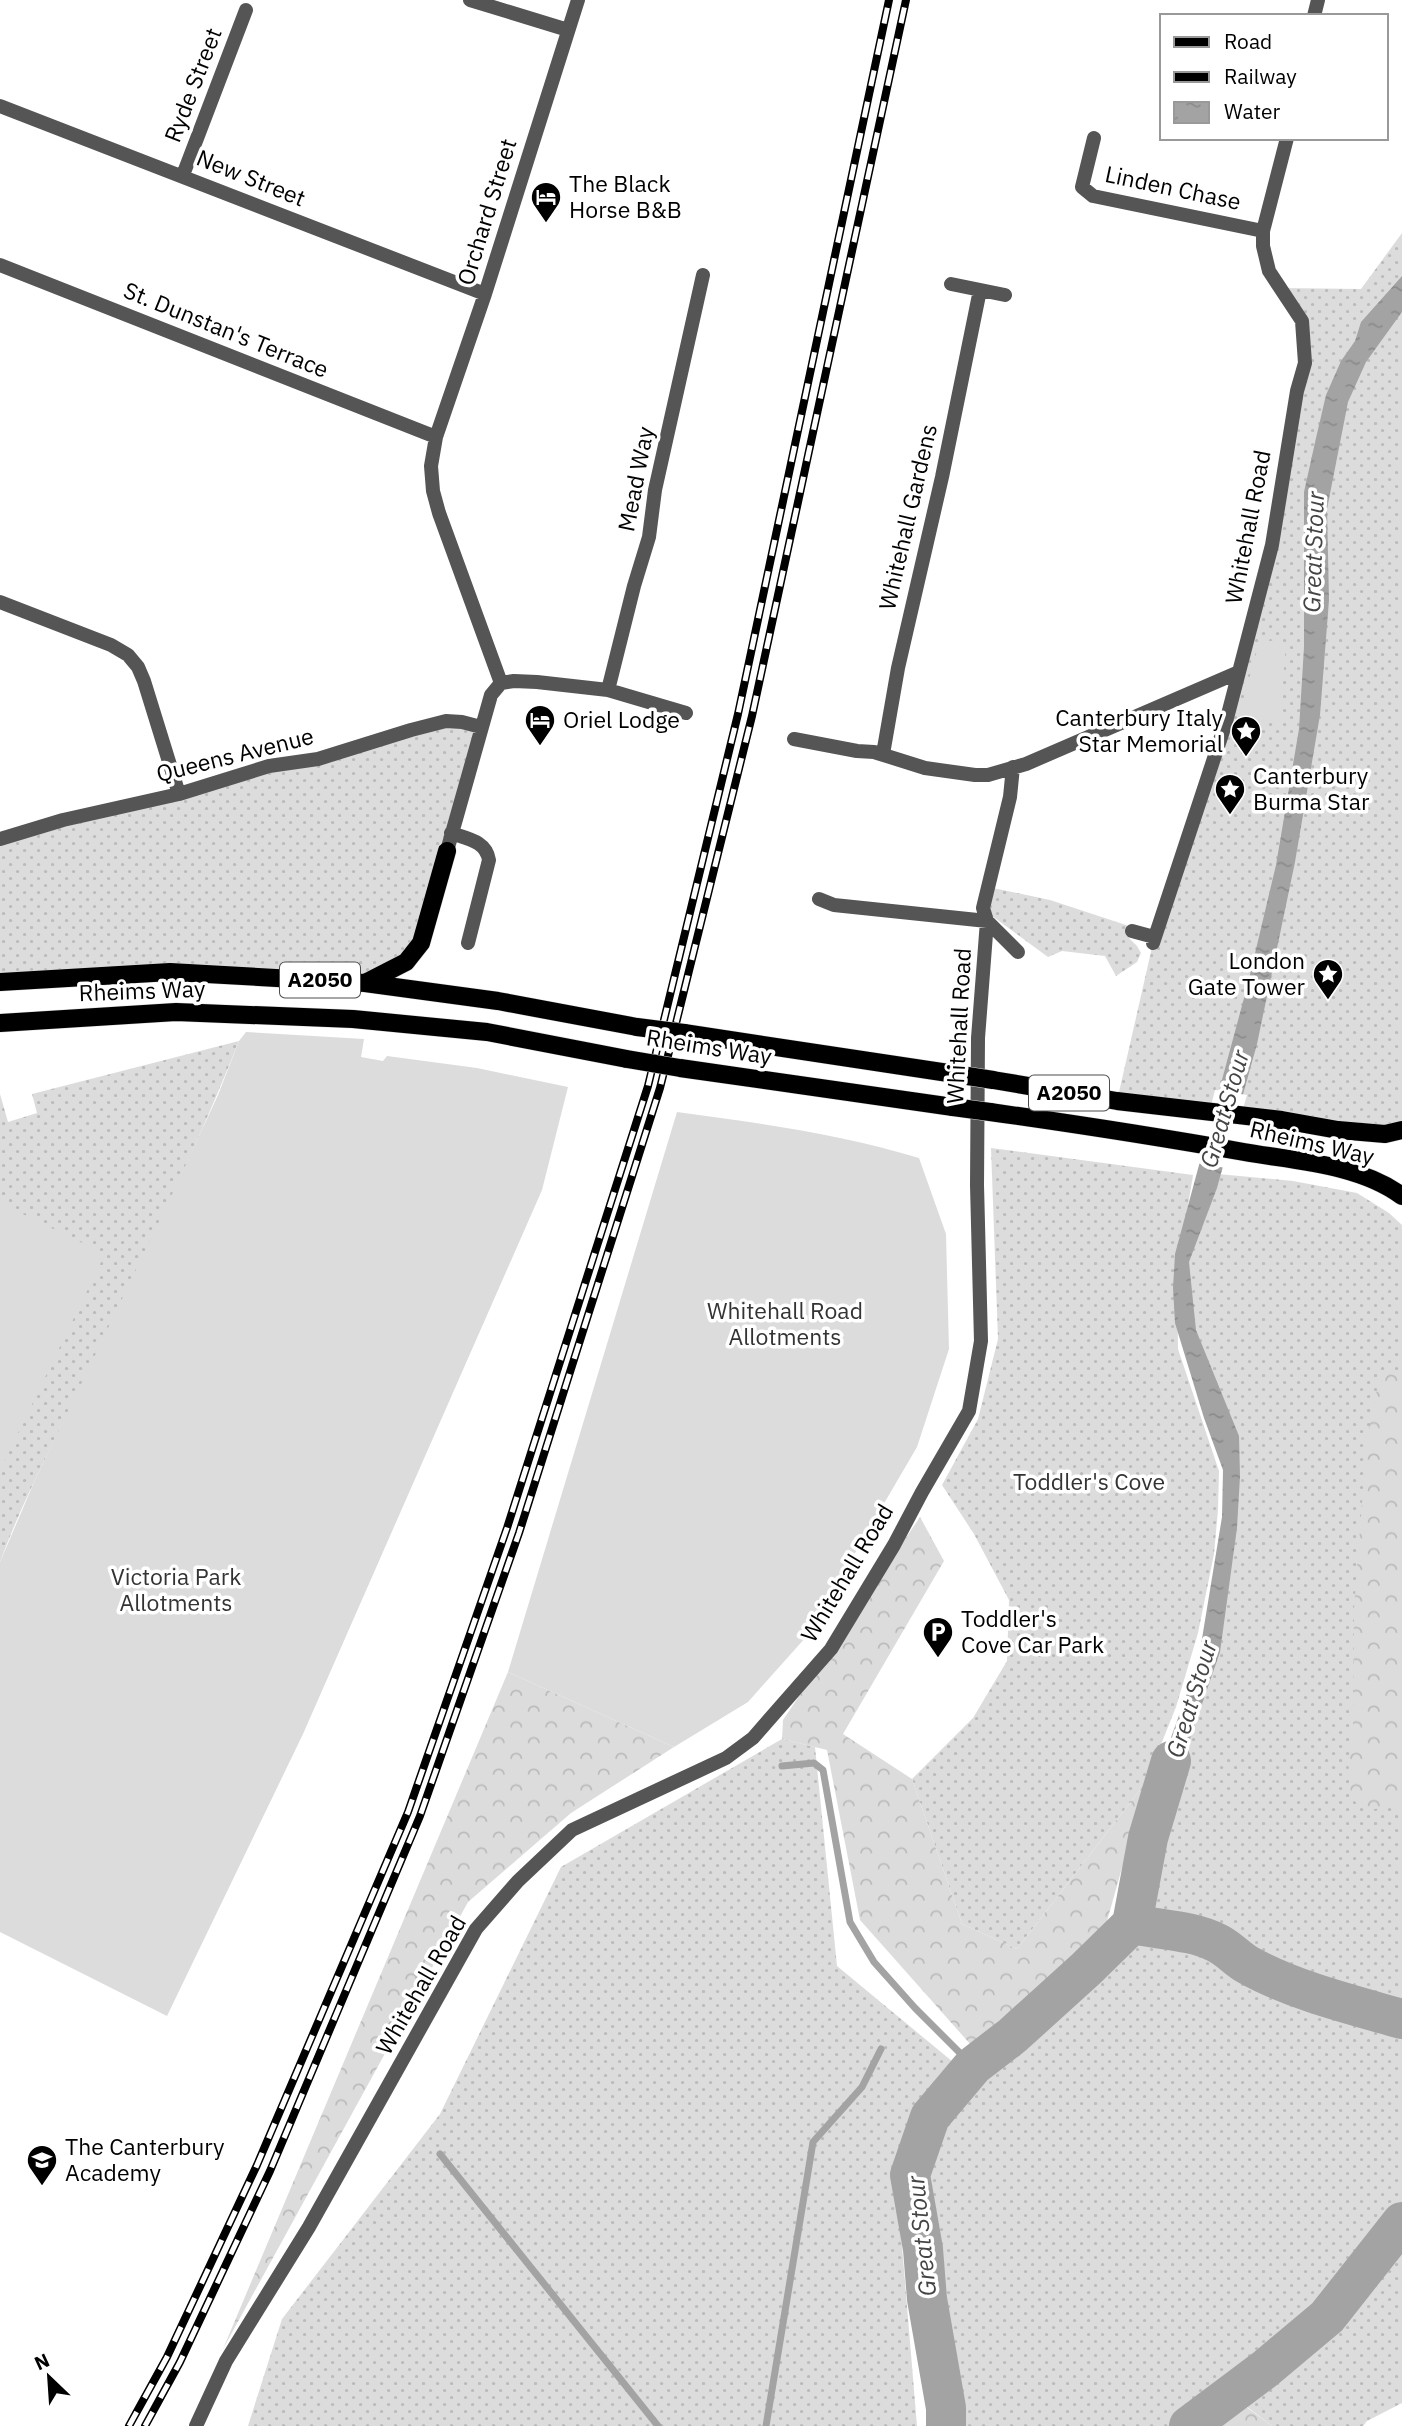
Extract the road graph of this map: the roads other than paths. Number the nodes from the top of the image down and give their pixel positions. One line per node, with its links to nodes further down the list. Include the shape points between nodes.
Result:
1 (470, 0): 4 (street)
2 (578, 0): 4 (street, Orchard Street)
3 (246, 10): 8 (street, Ryde Street)
4 (568, 30): 14 (street, Orchard Street)
5 (0, 106): 8 (street, New Street)
6 (1094, 138): 9 (street, Linden Chase, via 1082,187 1093,197)
7 (1286, 140): 9 (street)
8 (183, 175): 14 (street, New Street)
9 (1263, 231): 18 (street, Whitehall Road, via 1269,271 1302,321 1304,363 1272,545)
10 (0, 265): 16 (street, St. Dunstan's Terrace)
11 (703, 275): 20 (street, Mead Way, via 655,490 649,537)
12 (951, 284): 13 (street)
13 (980, 290): 15 (street); 24 (street, Whitehall Gardens)
14 (485, 294): 16 (street, Orchard Street)
15 (1005, 295)
16 (436, 437): 19 (street, via 433,491)
17 (0, 602): 26 (street, via 128,655 144,681)
18 (1239, 672): 25 (street); 32 (street, Whitehall Road, via 1154,940)
19 (501, 683): 20 (street); 22 (street, via 491,695)
20 (608, 690): 21 (street)
21 (686, 713)
22 (481, 727): 26 (street, Queens Avenue, via 446,721); 27 (street)
23 (794, 739): 24 (street)
24 (883, 754): 25 (street, via 925,768 975,775)
25 (1013, 767): 31 (street, Whitehall Road, via 983,908)
26 (178, 794): 28 (street, Queens Avenue)
27 (452, 832): 29 (street); 33 (street, via 481,844 489,860)
28 (0, 839)
29 (447, 851): 36 (main road, via 421,943 405,962)
30 (819, 898): 31 (street, via 834,905)
31 (986, 922): 34 (street); 40 (street, Whitehall Road, via 978,1065 981,1341 969,1411 831,1649 753,1738 726,1758 572,1830 476,1929 309,2227 226,2361)
32 (1132, 931)
33 (468, 943)
34 (1018, 952)
35 (0, 982): 36 (main road, Rheims Way / A2050, via 170,972)
36 (365, 983): 38 (main road, Rheims Way / A2050, bridge, via 1117,1101 1338,1130 1385,1134)
37 (0, 1023): 39 (main road, Rheims Way / A2050, bridge, via 176,1012 353,1019 487,1032 680,1068 1139,1133 1276,1157 1371,1179)
38 (1402, 1130)
39 (1402, 1196)
40 (195, 2426)

